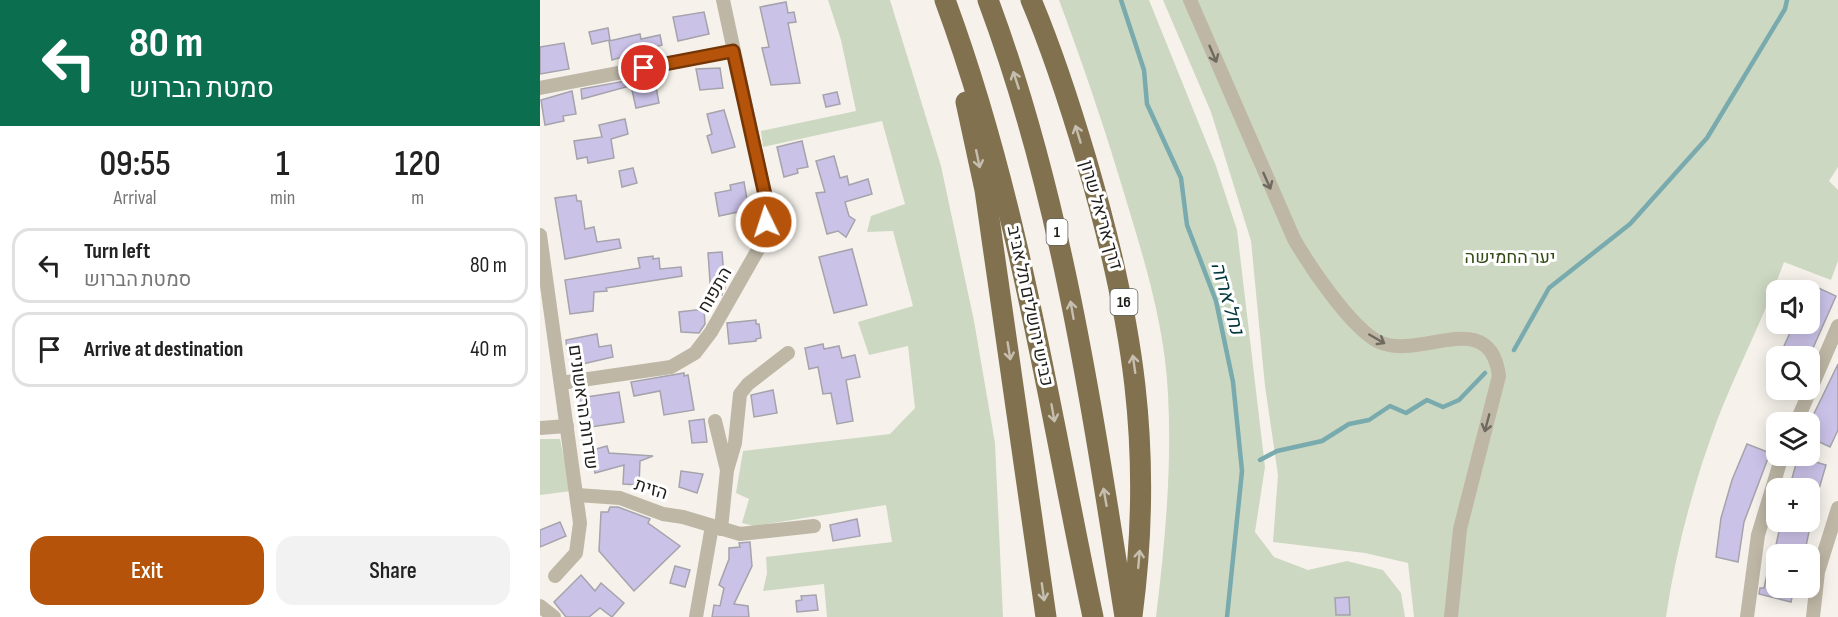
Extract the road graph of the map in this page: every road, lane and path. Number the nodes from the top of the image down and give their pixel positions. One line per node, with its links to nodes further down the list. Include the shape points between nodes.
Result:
1 (723, 0): 7 (street, התפוח)
2 (939, 0): 28 (highway, one-way to 28, via 962,81 985,190)
3 (945, 0): 25 (highway, כביש ירושלים תל אביב, one-way to 25, via 995,155 1027,280)
4 (988, 0): 29 (highway, 1, one-way to 4, via 1050,204 1029,122)
5 (1031, 0): 30 (highway, דרך אריאל שרון / 16, one-way to 5, via 1140,550 1142,470 1136,378 1127,321 1111,247 1079,138)
6 (1190, 0): 31 (street, one-way to 31, via 1294,239 1308,263 1353,318 1379,341 1390,345 1467,339 1486,345 1494,355 1498,376 1460,530)
7 (733, 51): 8 (street); 12 (street, התפוח, via 766,202 765,230 756,254 711,332 688,360 671,368)
8 (540, 88)
9 (540, 236): 12 (street, שדרות הראשונים)
10 (1838, 326): 13 (street)
11 (788, 353): 18 (street, via 740,394 735,443)
12 (561, 383): 15 (street, שדרות הראשונים)
13 (1801, 412)
14 (715, 421): 18 (street)
15 (567, 426): 16 (street); 19 (street, שדרות הראשונים)
16 (540, 428)
17 (1779, 466): 32 (street, via 1758,535)
18 (727, 470): 22 (street, via 726,503)
19 (577, 495): 22 (street, הזית, via 627,500); 23 (street, שדרות הראשונים, via 580,523 576,553)
20 (1838, 508): 33 (street, via 1818,572)
21 (814, 526): 22 (street, הזית, via 751,535)
22 (716, 527): 27 (street)
23 (555, 576)
24 (540, 606): 26 (street)
25 (1092, 614)
26 (554, 617)
27 (696, 617)
28 (1046, 617)
29 (1125, 617)
30 (1132, 617)
31 (1451, 617)
32 (1747, 617)
33 (1813, 617)

